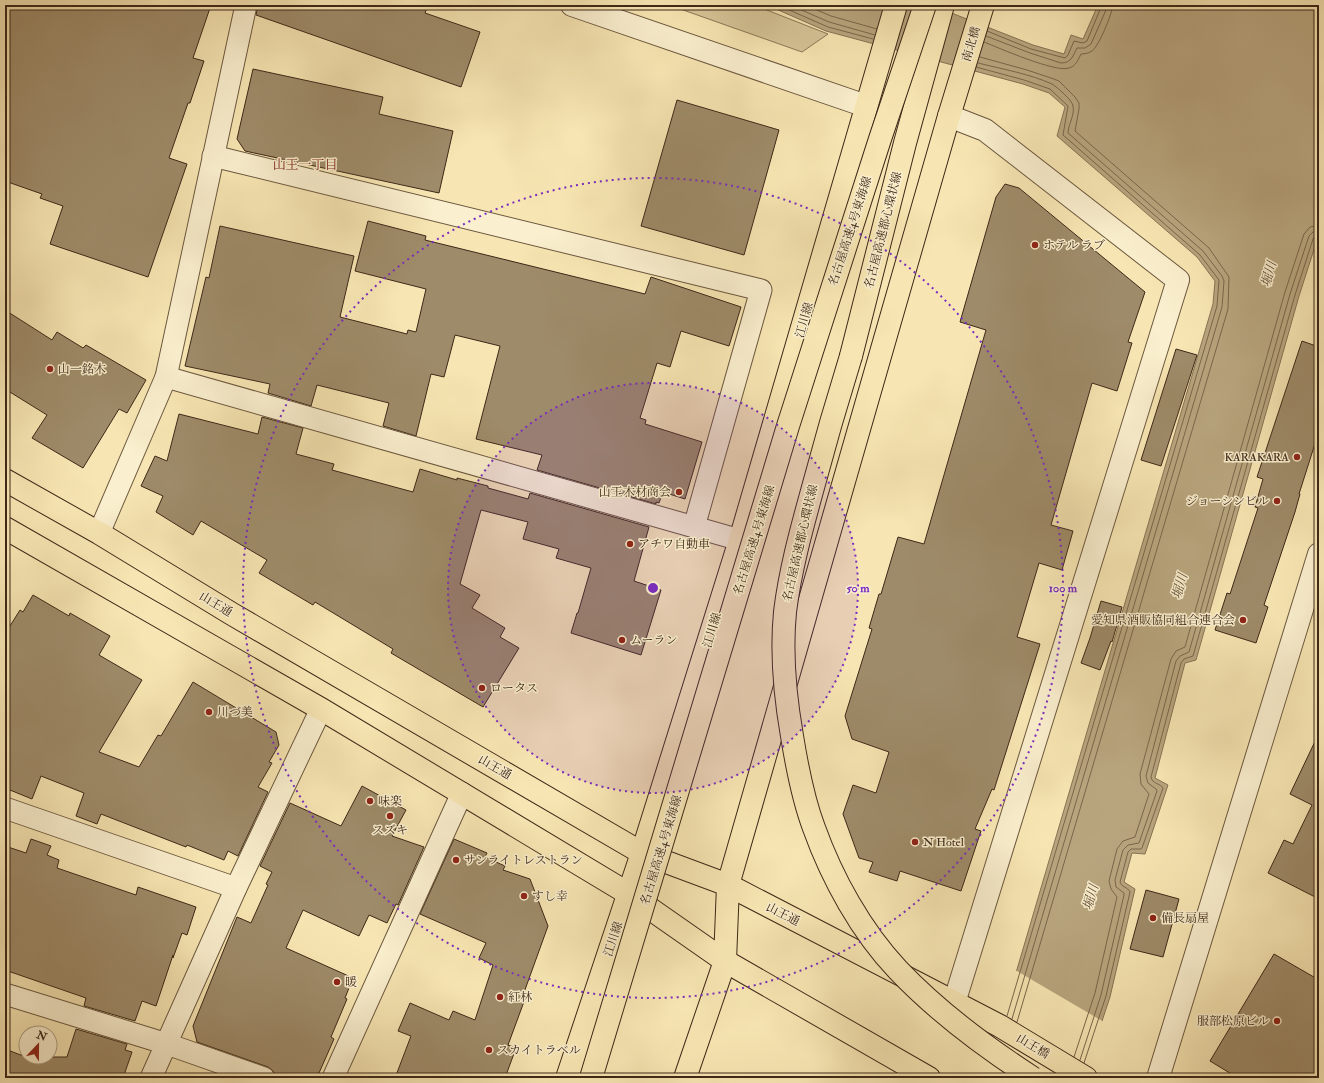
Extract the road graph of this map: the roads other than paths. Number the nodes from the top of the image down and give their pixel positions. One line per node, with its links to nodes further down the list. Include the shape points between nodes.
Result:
1 (246, 5): 9 (street)
2 (572, 5): 7 (street)
3 (896, 5): 7 (main road, 江川線)
4 (925, 5): 33 (main road, 名古屋高速4号東海線, bridge, via 788,426)
5 (943, 5): 36 (main road, 名古屋高速都心環状線, bridge, via 799,540 785,614 785,672 790,727 805,800 825,857 849,904 896,968 917,988 945,1014)
6 (983, 5): 8 (main road, 南北橋)
7 (866, 106): 15 (main road, 江川線)
8 (949, 116): 21 (main road); 26 (street, via 985,130 1178,280)
9 (213, 156): 10 (street); 12 (street, via 761,290)
10 (166, 378): 12 (street); 14 (street)
11 (5, 480): 14 (main road, 山王通)
12 (694, 527): 15 (street)
13 (5, 528): 17 (main road)
14 (99, 533): 20 (main road, 山王通, via 239,618)
15 (740, 540): 20 (main road, 江川線)
16 (1318, 562): 38 (street)
17 (321, 709): 18 (main road); 22 (street)
18 (462, 793): 23 (main road); 31 (street)
19 (5, 808): 22 (street)
20 (642, 853): 21 (main road, 山王通); 23 (main road, 江川線)
21 (728, 885): 24 (main road); 26 (main road, 山王通)
22 (236, 888): 28 (street)
23 (628, 894): 24 (main road); 32 (main road, 江川線)
24 (725, 961): 34 (main road); 35 (main road)
25 (5, 994): 28 (street)
26 (954, 1003): 27 (main road, 山王通)
27 (1000, 1026): 37 (main road, 山王橋)
28 (167, 1044): 29 (street); 30 (street)
29 (151, 1078)
30 (264, 1078)
31 (332, 1078)
32 (567, 1078)
33 (591, 1078)
34 (685, 1078)
35 (929, 1078)
36 (1033, 1078)
37 (1086, 1078)
38 (1158, 1078)

